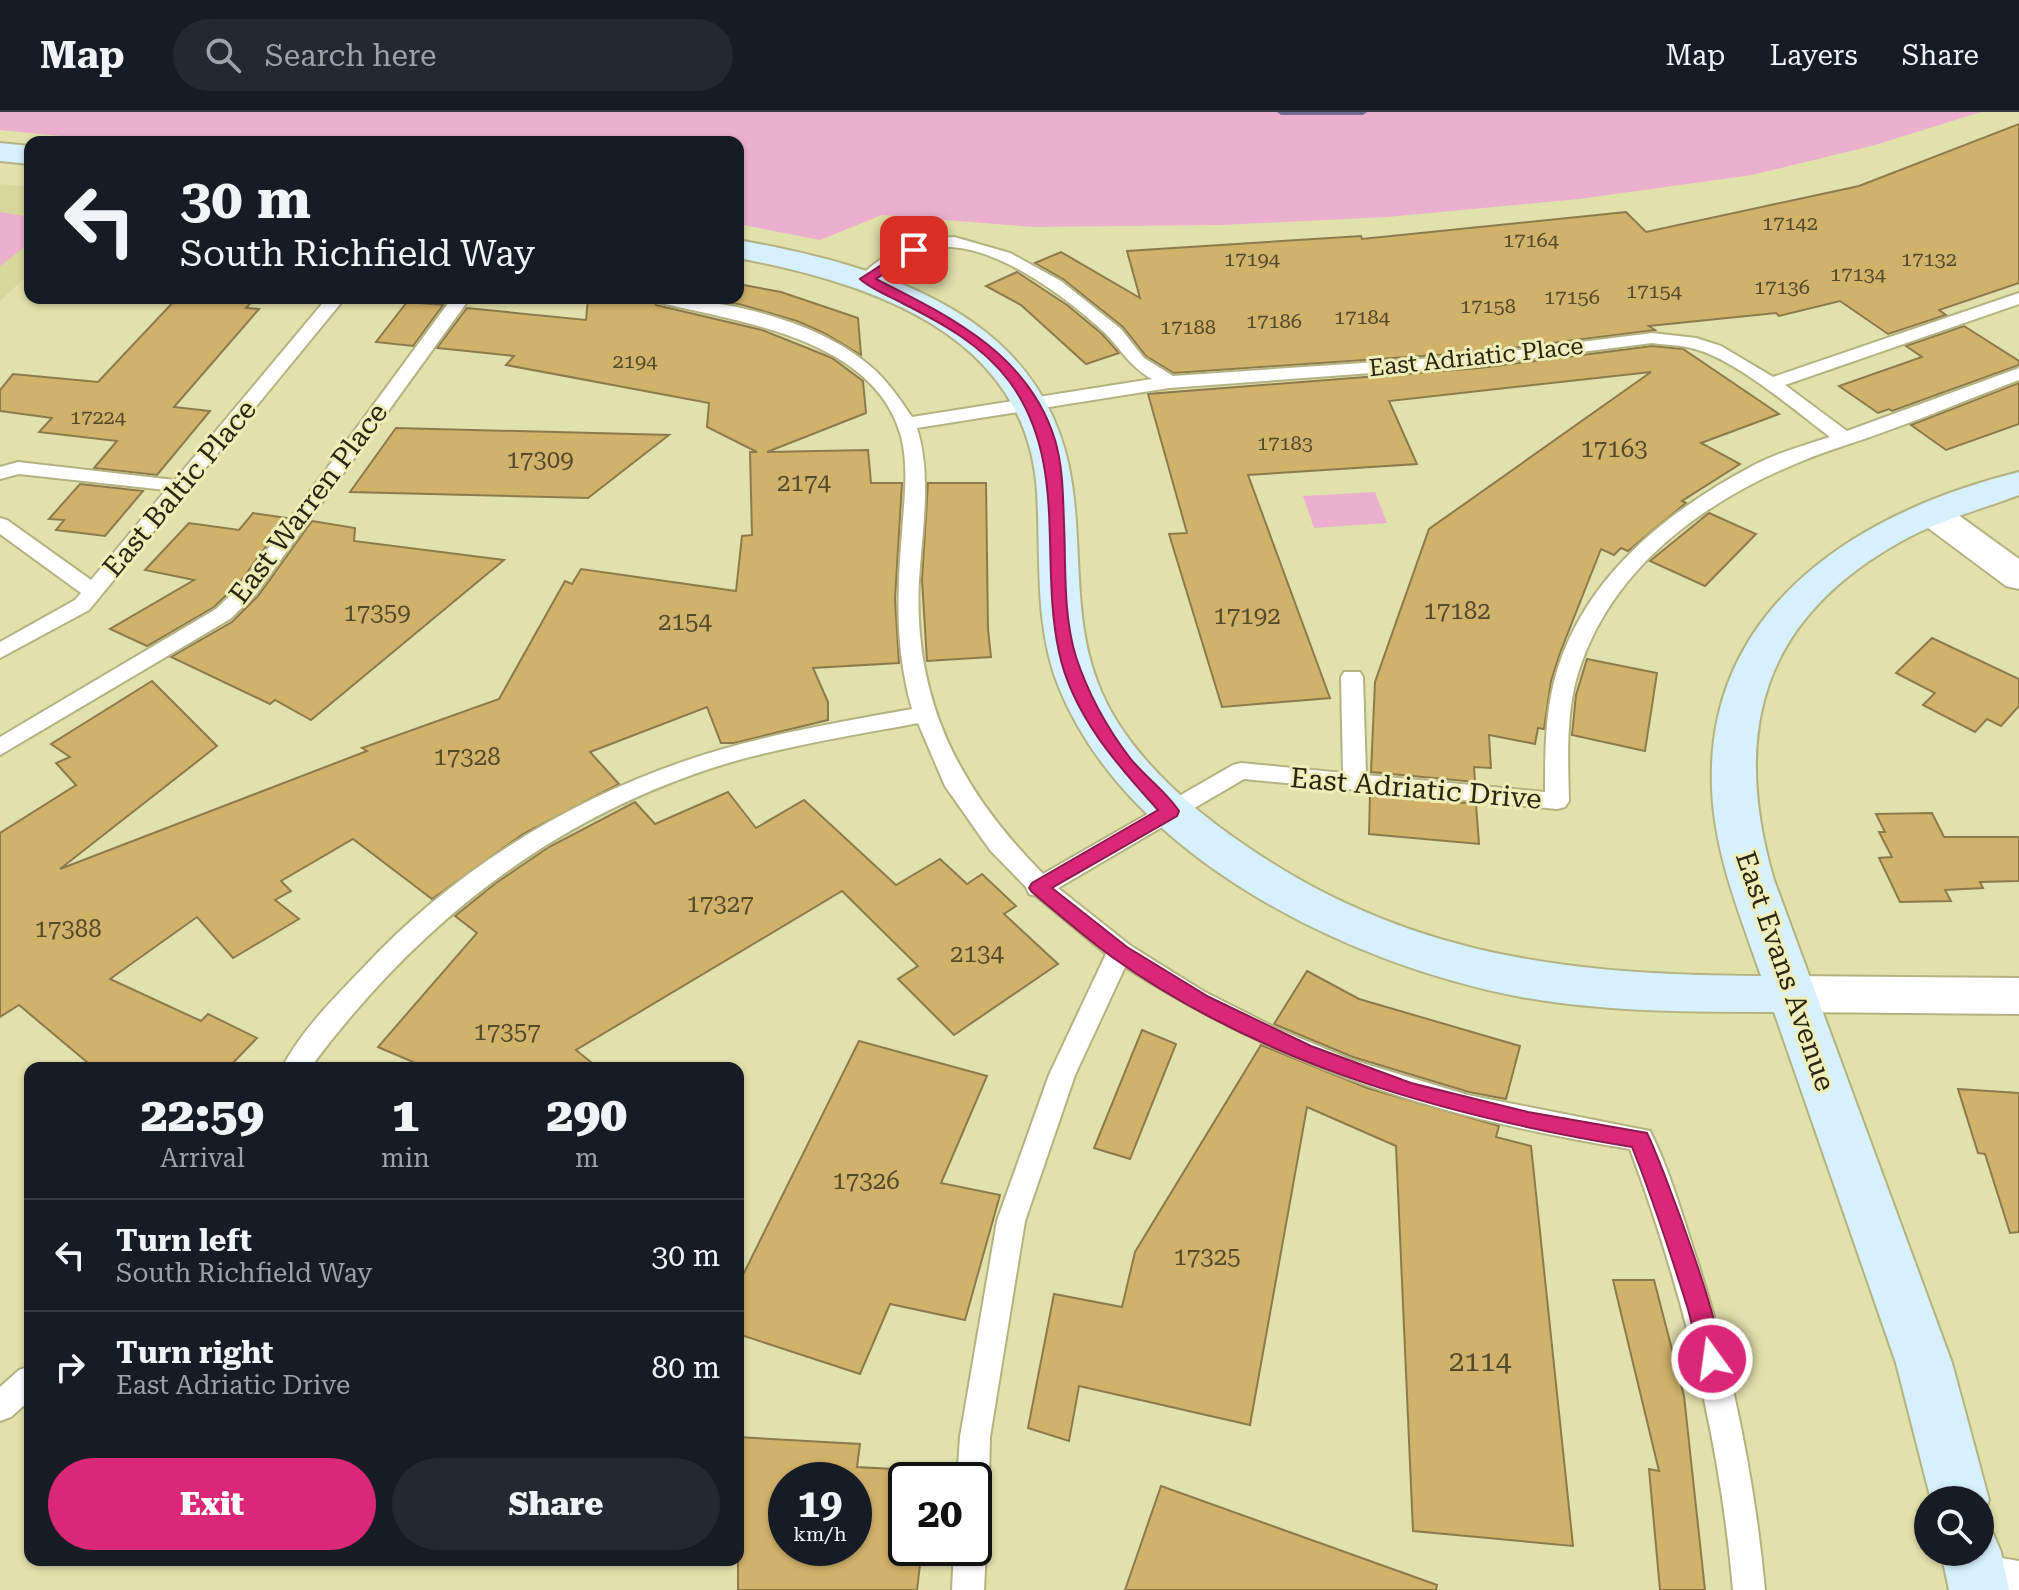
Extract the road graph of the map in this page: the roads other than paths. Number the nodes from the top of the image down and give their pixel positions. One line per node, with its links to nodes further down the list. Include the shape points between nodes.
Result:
1 (0, 152): 2 (street)
2 (24, 154)
3 (744, 250): 4 (street)
4 (867, 279): 10 (lane, via 931,243 976,246 1006,257 1084,306 1137,361); 12 (street, via 955,325 993,355)
5 (2019, 298): 11 (lane)
6 (331, 304): 17 (lane, East Baltic Place)
7 (457, 304): 25 (lane, East Warren Place, via 249,589 223,614)
8 (693, 304): 13 (lane, via 752,316 833,349 867,373)
9 (2019, 374): 14 (lane, East Adriatic Drive)
10 (1169, 382): 11 (lane, East Adriatic Place, via 1480,360 1652,338 1715,350); 12 (lane, East Adriatic Place)
11 (1771, 384): 14 (lane)
12 (1031, 403): 13 (lane, East Adriatic Place); 27 (street, via 1048,441 1055,484 1059,603 1068,655 1089,709 1124,762)
13 (906, 424): 24 (lane, via 914,449 910,656)
14 (1846, 439): 26 (lane, East Adriatic Drive, via 1765,467 1709,500 1659,536 1617,577 1588,622 1565,681 1556,742 1557,801)
15 (0, 473): 17 (lane, via 18,468)
16 (2019, 483): 18 (street, East Evans Avenue)
17 (180, 486): 21 (lane, East Baltic Place)
18 (1933, 514): 20 (street); 30 (street, East Evans Avenue, via 1852,554 1804,593 1777,624 1744,691 1732,785 1739,834)
19 (0, 524): 21 (lane)
20 (2019, 577)
21 (93, 592): 22 (lane, East Baltic Place, via 82,605)
22 (0, 651)
23 (1352, 677): 26 (lane)
24 (924, 714): 28 (lane, via 947,768 990,834); 32 (lane, via 780,741 693,766 608,802 531,844 465,889 393,951)
25 (0, 747)
26 (1355, 782): 27 (lane, East Adriatic Drive, via 1241,771)
27 (1170, 811): 28 (lane, East Adriatic Drive); 30 (street, via 1236,863 1311,908 1396,944 1489,971 1585,988)
28 (1038, 888): 29 (lane)
29 (1120, 952): 35 (lane, via 1062,1075 1011,1221); 39 (lane, via 1202,1002 1304,1052 1410,1090 1528,1121 1640,1139 1706,1332 1740,1494)
30 (1792, 994): 31 (street); 36 (street, East Evans Avenue, via 1924,1363)
31 (2019, 996)
32 (300, 1062)
33 (24, 1385): 34 (lane)
34 (0, 1407)
35 (974, 1462)
36 (1956, 1486)
37 (969, 1566): 38 (lane)
38 (968, 1590)
39 (1749, 1590)

